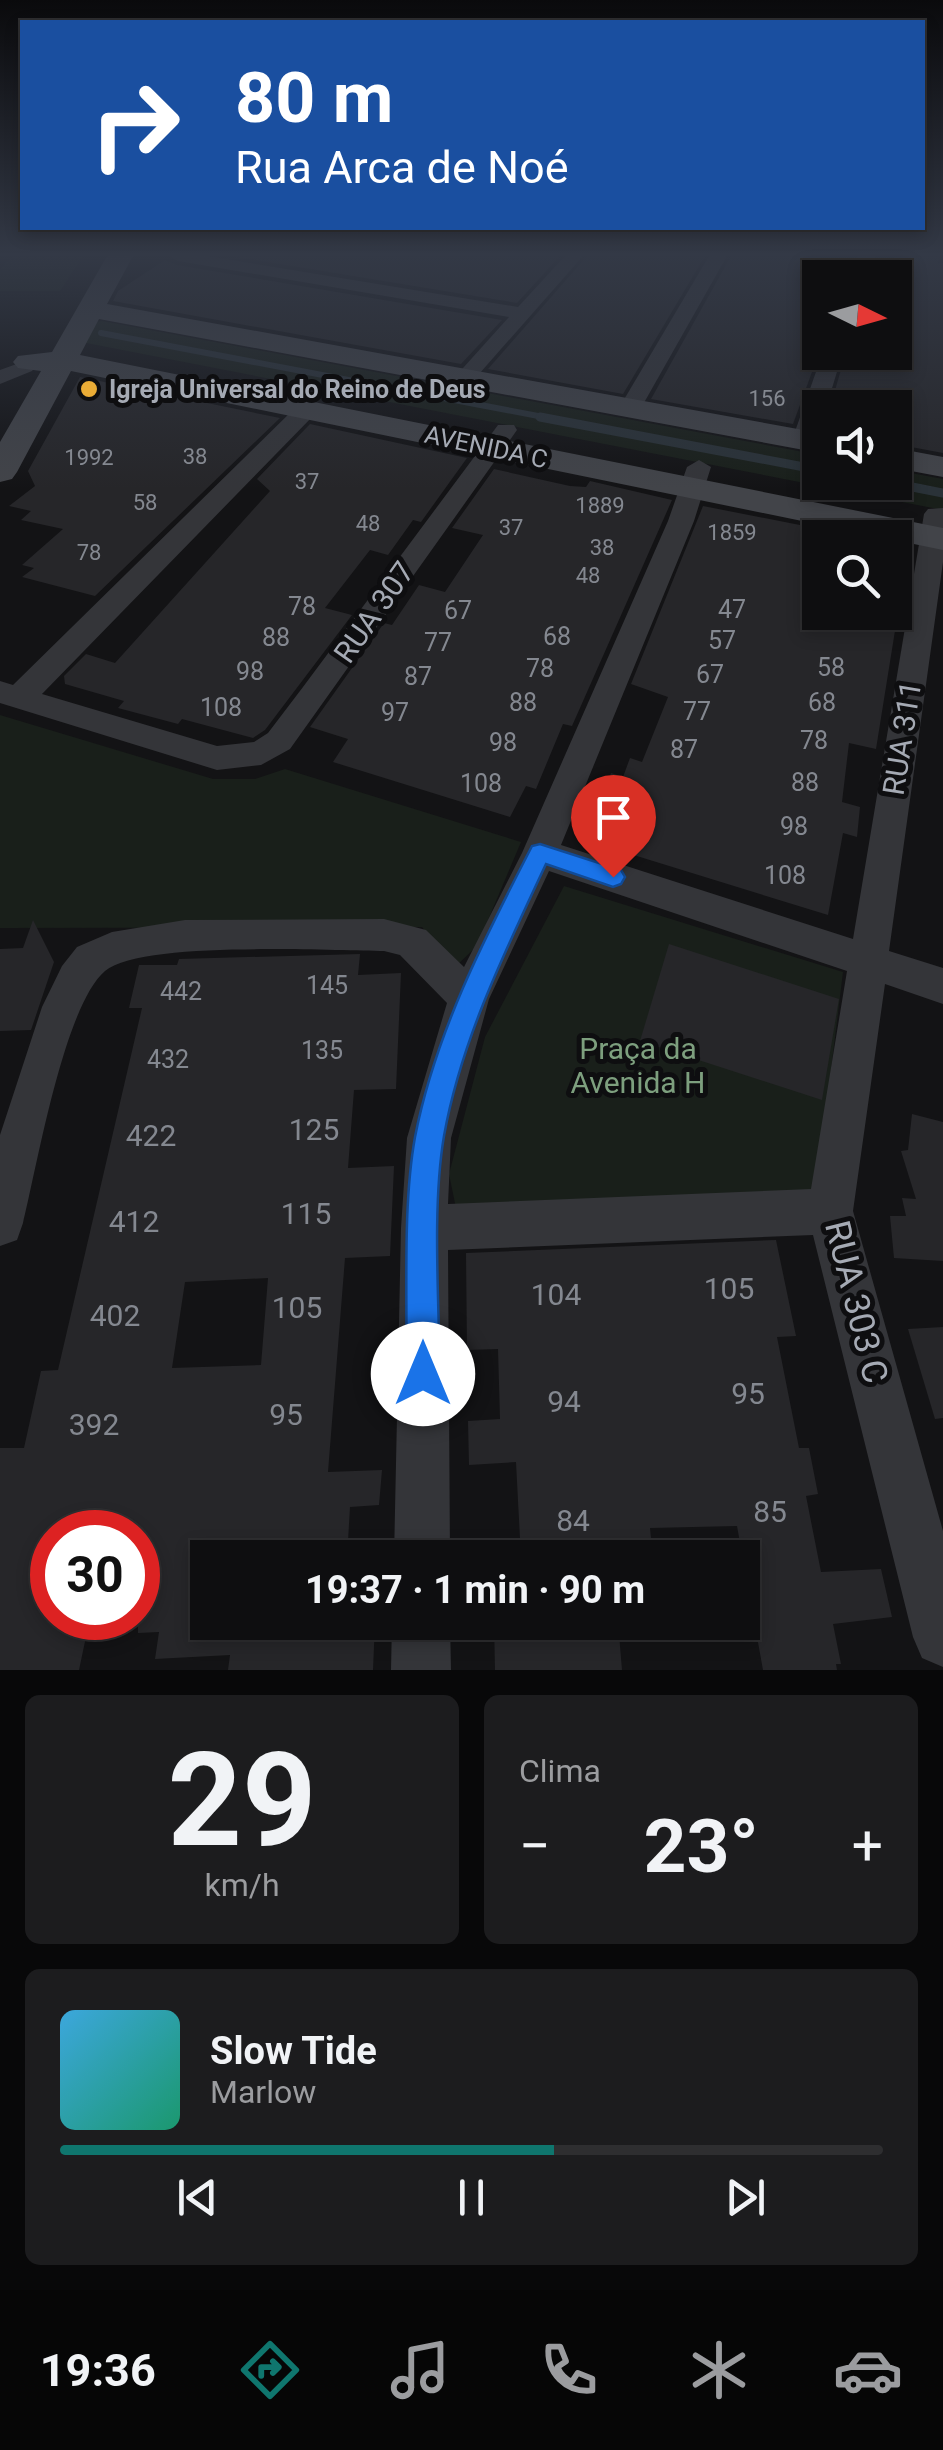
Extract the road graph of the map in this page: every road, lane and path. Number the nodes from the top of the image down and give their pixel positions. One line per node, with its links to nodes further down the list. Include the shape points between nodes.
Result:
1 (65, 334): 5 (street)
2 (223, 334): 6 (street)
3 (506, 334): 6 (street)
4 (673, 334): 8 (street)
5 (38, 357): 7 (street); 9 (street, AVENIDA C); 10 (street, AVENIDA C); 14 (street)
6 (465, 378): 8 (street)
7 (0, 408)
8 (630, 408): 11 (street)
9 (306, 410): 10 (street, AVENIDA C); 17 (street)
10 (498, 439): 15 (street, AVENIDA C); 17 (street, RUA 307, via 279,741 261,753 217,758)
11 (802, 440)
12 (912, 461): 13 (street)
13 (943, 467)
14 (0, 472)
15 (696, 478): 16 (street, AVENIDA C); 18 (street)
16 (939, 526): 19 (street, RUA 311)
17 (10, 695)
18 (540, 853): 19 (street); 21 (street)
19 (867, 962): 20 (street); 22 (street, RUA 303 C)
20 (943, 986)
21 (469, 998): 23 (street, via 412,942 384,934 116,944 93,956 60,1007); 24 (street, via 430,1138)
22 (830, 1211): 24 (street); 26 (street, RUA 303 C)
23 (0, 1223)
24 (424, 1228): 25 (street)
25 (422, 1540)
26 (943, 1637)
27 (422, 1640): 28 (street)
28 (421, 1670)

